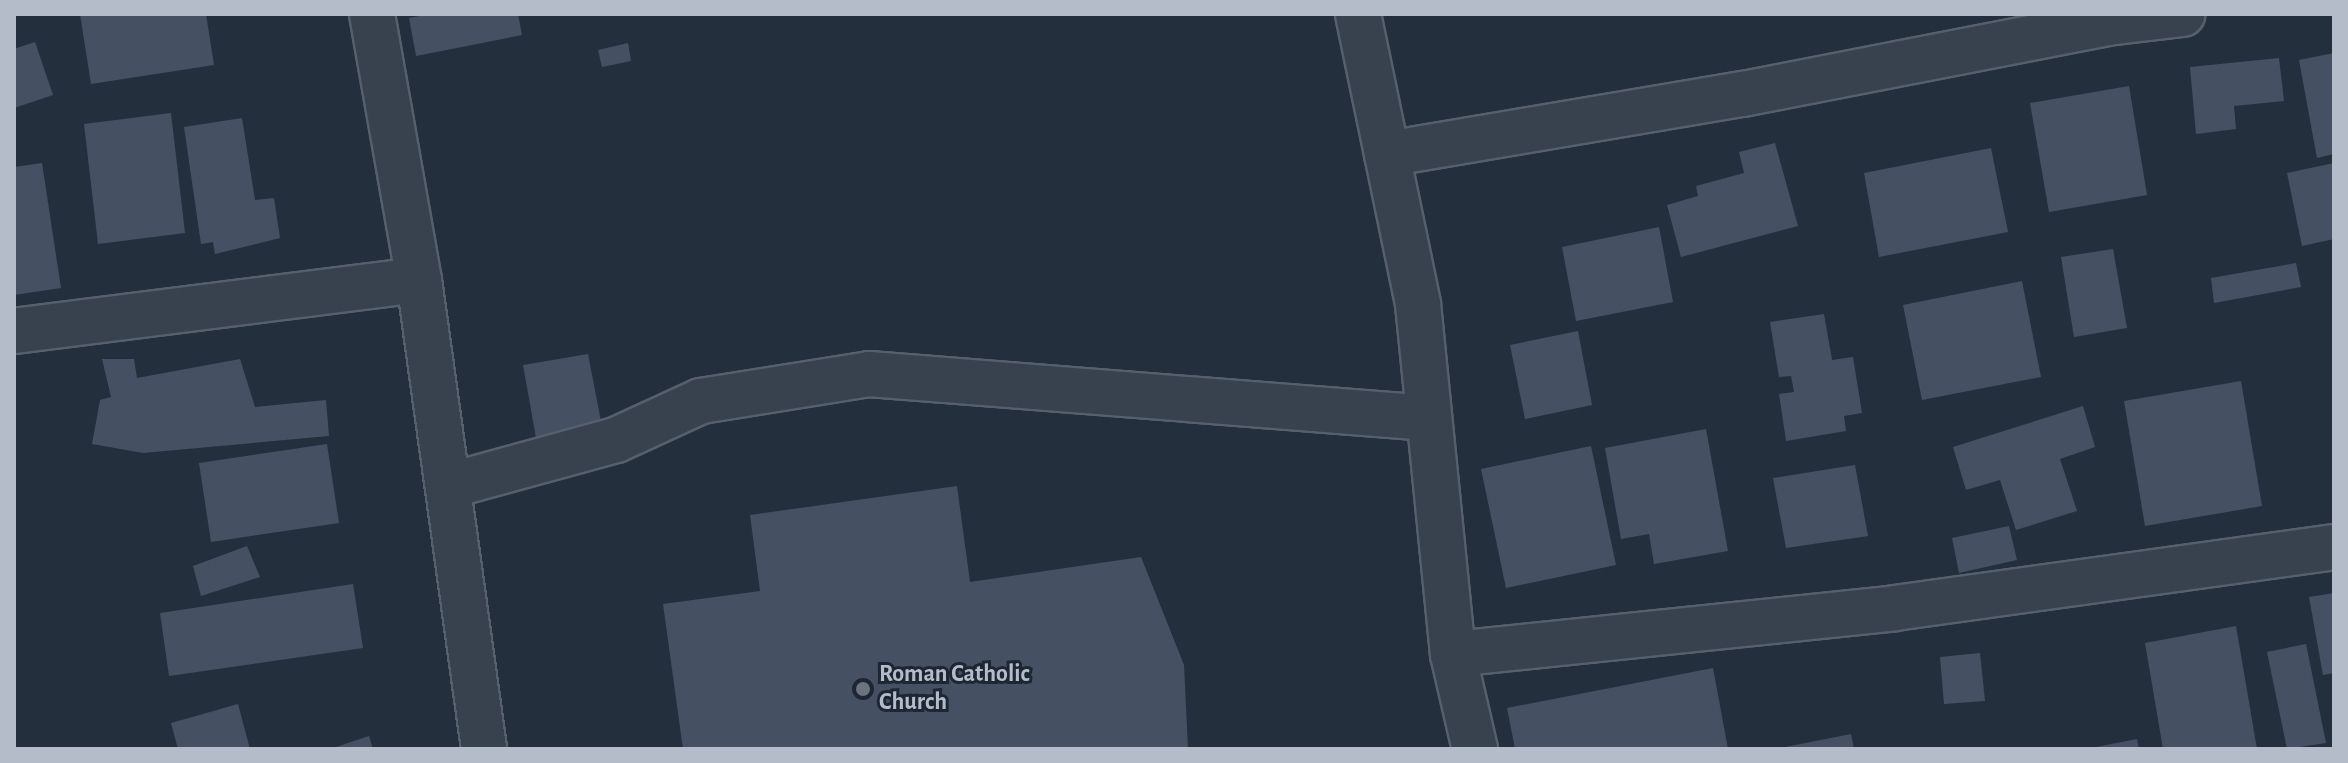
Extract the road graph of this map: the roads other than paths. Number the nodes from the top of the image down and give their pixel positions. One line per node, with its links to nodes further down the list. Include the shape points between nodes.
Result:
1 (372, 14): 5 (street)
2 (1358, 14): 4 (street)
3 (2182, 14): 4 (street, via 2107,23 1743,94)
4 (1387, 154): 7 (street, via 1418,304)
5 (419, 280): 6 (street); 8 (street)
6 (14, 331)
7 (1428, 418): 8 (street, via 869,374 701,401 616,440); 10 (street)
8 (448, 486): 11 (street)
9 (2334, 547): 10 (street, via 1895,608)
10 (1453, 654): 12 (street)
11 (484, 749)
12 (1475, 749)

